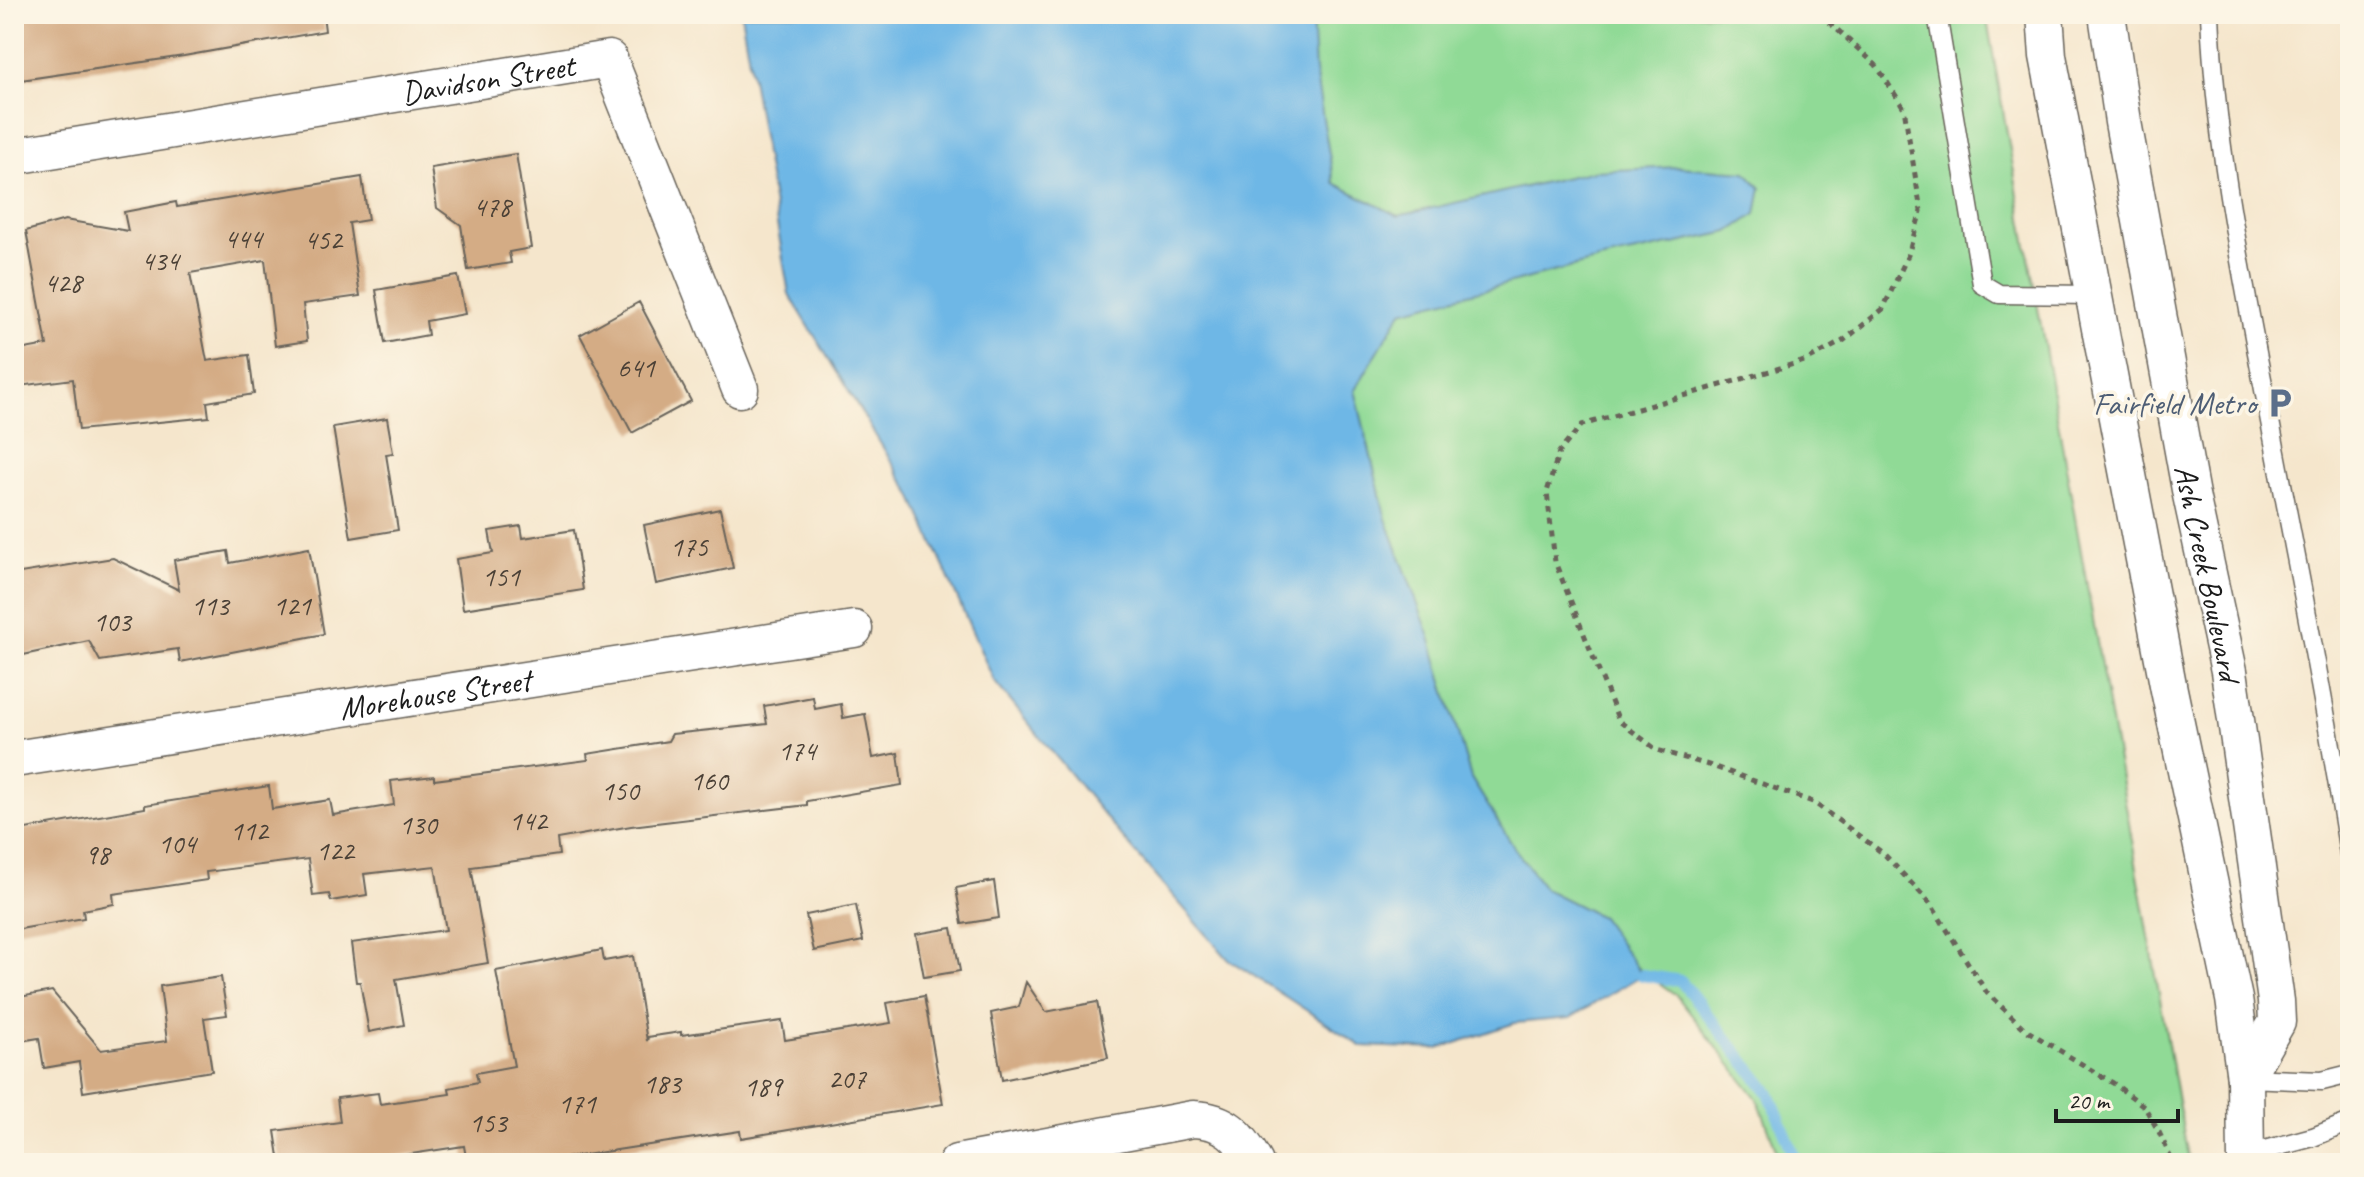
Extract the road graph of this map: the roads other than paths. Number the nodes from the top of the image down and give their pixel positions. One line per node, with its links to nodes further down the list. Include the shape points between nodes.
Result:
1 (1937, 14): 6 (lane, via 1982,284 1999,294)
2 (2045, 14): 6 (street, Ash Creek Boulevard, via 2048,56)
3 (2107, 14): 12 (street, Ash Creek Boulevard, via 2191,495 2229,671 2276,1001 2277,1022)
4 (2210, 14): 10 (lane, via 2229,194)
5 (14, 156): 7 (street, Davidson Street, via 609,59)
6 (2094, 295): 12 (street, Ash Creek Boulevard, via 2234,999)
7 (740, 389)
8 (854, 629): 9 (street, Morehouse Street)
9 (14, 759)
10 (2350, 860)
11 (2350, 1074): 12 (lane, via 2322,1081)
12 (2245, 1078): 14 (street, Ash Creek Boulevard)
13 (2350, 1122): 14 (lane)
14 (2246, 1159)
15 (957, 1163): 16 (street, via 1193,1119 1229,1127)
16 (1255, 1163)

